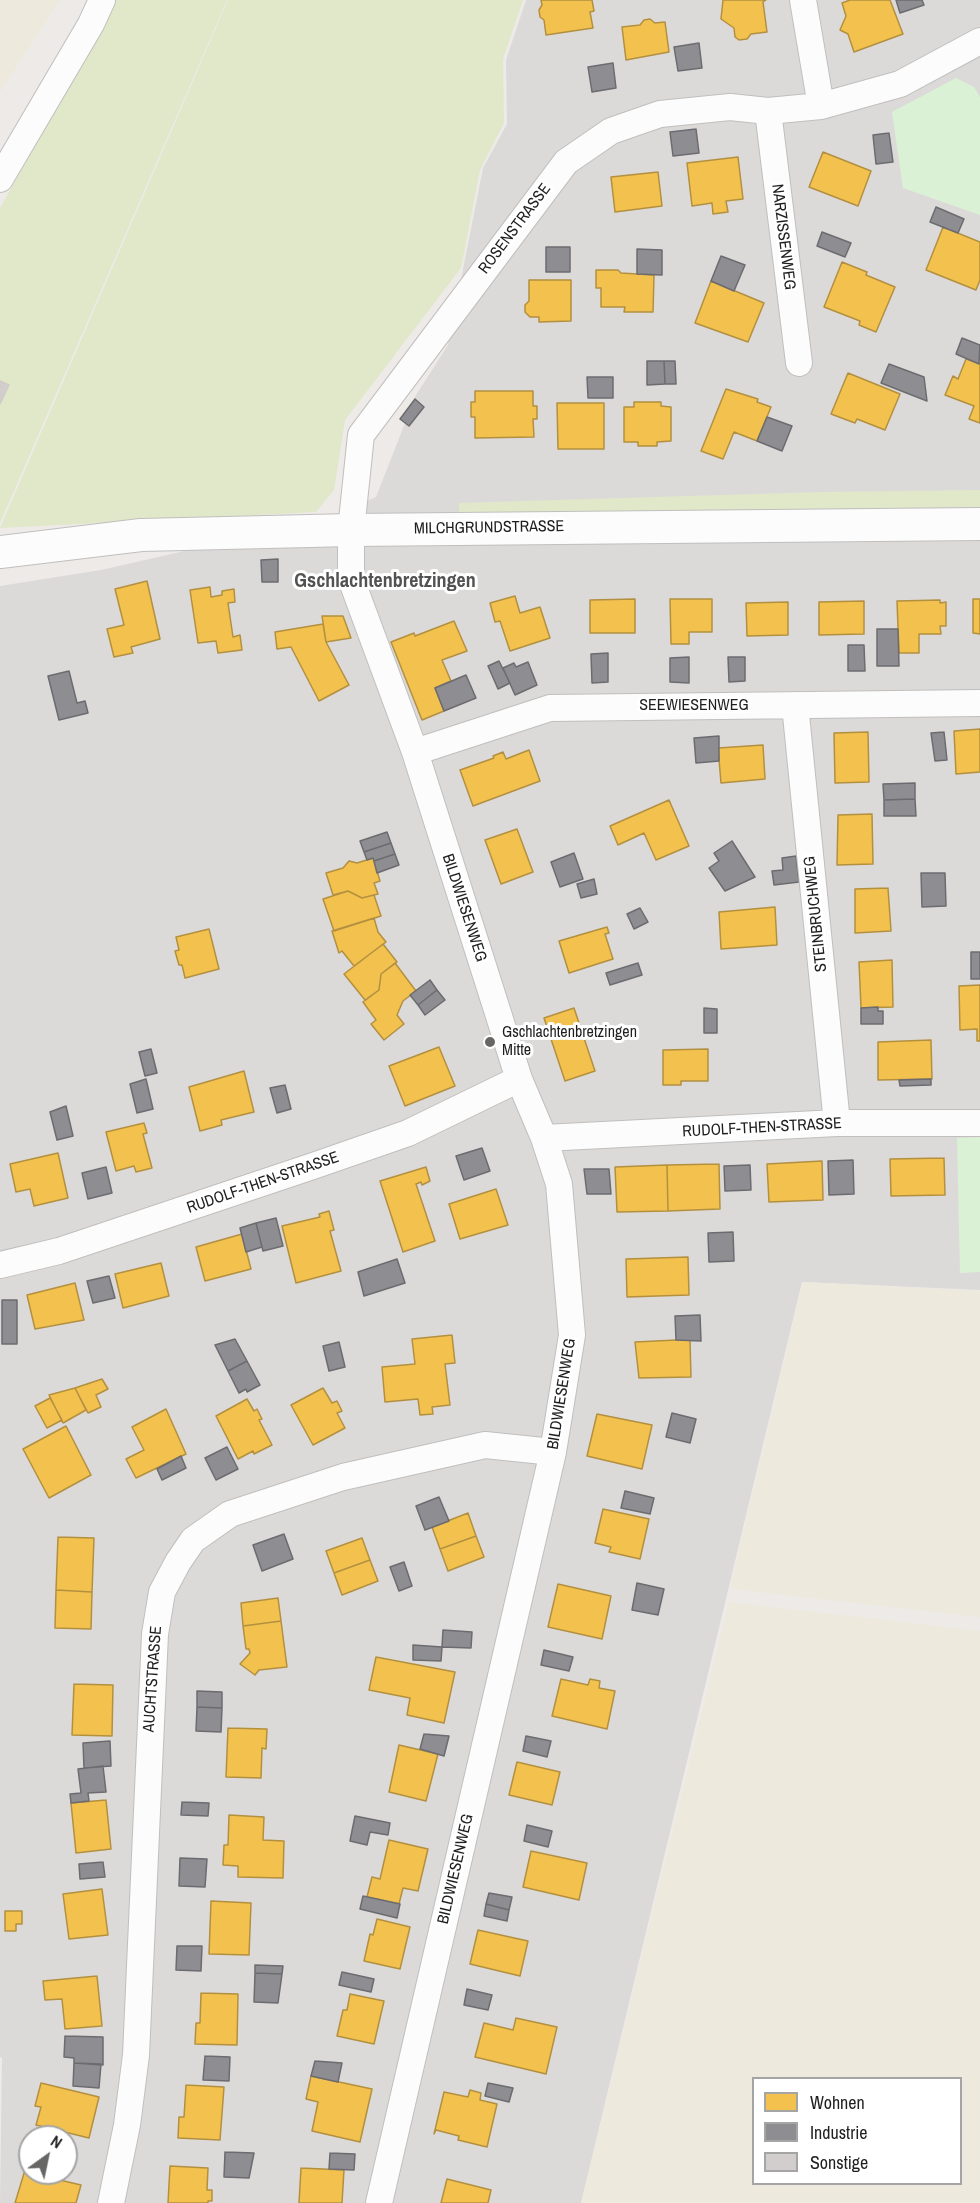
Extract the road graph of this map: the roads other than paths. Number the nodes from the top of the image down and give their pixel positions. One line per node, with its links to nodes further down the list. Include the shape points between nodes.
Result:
1 (102, 0): 6 (street)
2 (803, 0): 4 (street)
3 (980, 41): 4 (street, ROSENSTRASSE, via 900,84)
4 (821, 106): 5 (street, ROSENSTRASSE)
5 (768, 111): 7 (street, NARZISSENWEG); 9 (street, ROSENSTRASSE, via 730,107 660,114 611,131 566,162 361,435)
6 (0, 179)
7 (799, 363)
8 (980, 524): 9 (street, MILCHGRUNDSTRASSE)
9 (351, 530): 10 (street, MILCHGRUNDSTRASSE, via 141,535); 13 (street, BILDWIESENWEG, via 351,579)
10 (0, 552)
11 (980, 703): 12 (street, SEEWIESENWEG)
12 (795, 705): 13 (street, SEEWIESENWEG, via 550,708); 16 (street, STEINBRUCHWEG)
13 (415, 752): 14 (street, BILDWIESENWEG)
14 (519, 1079): 17 (street, BILDWIESENWEG); 18 (street, RUDOLF-THEN-STRASSE, via 408,1133 59,1251)
15 (980, 1123): 16 (street, RUDOLF-THEN-STRASSE)
16 (837, 1124): 17 (street, RUDOLF-THEN-STRASSE)
17 (544, 1138): 19 (street, BILDWIESENWEG, via 559,1184 572,1335)
18 (0, 1265)
19 (553, 1452): 20 (street, AUCHTSTRASSE, via 485,1445 342,1477 230,1514 193,1540 178,1562 162,1592 155,1634 136,2055); 21 (street, BILDWIESENWEG)
20 (111, 2203)
21 (379, 2203)

